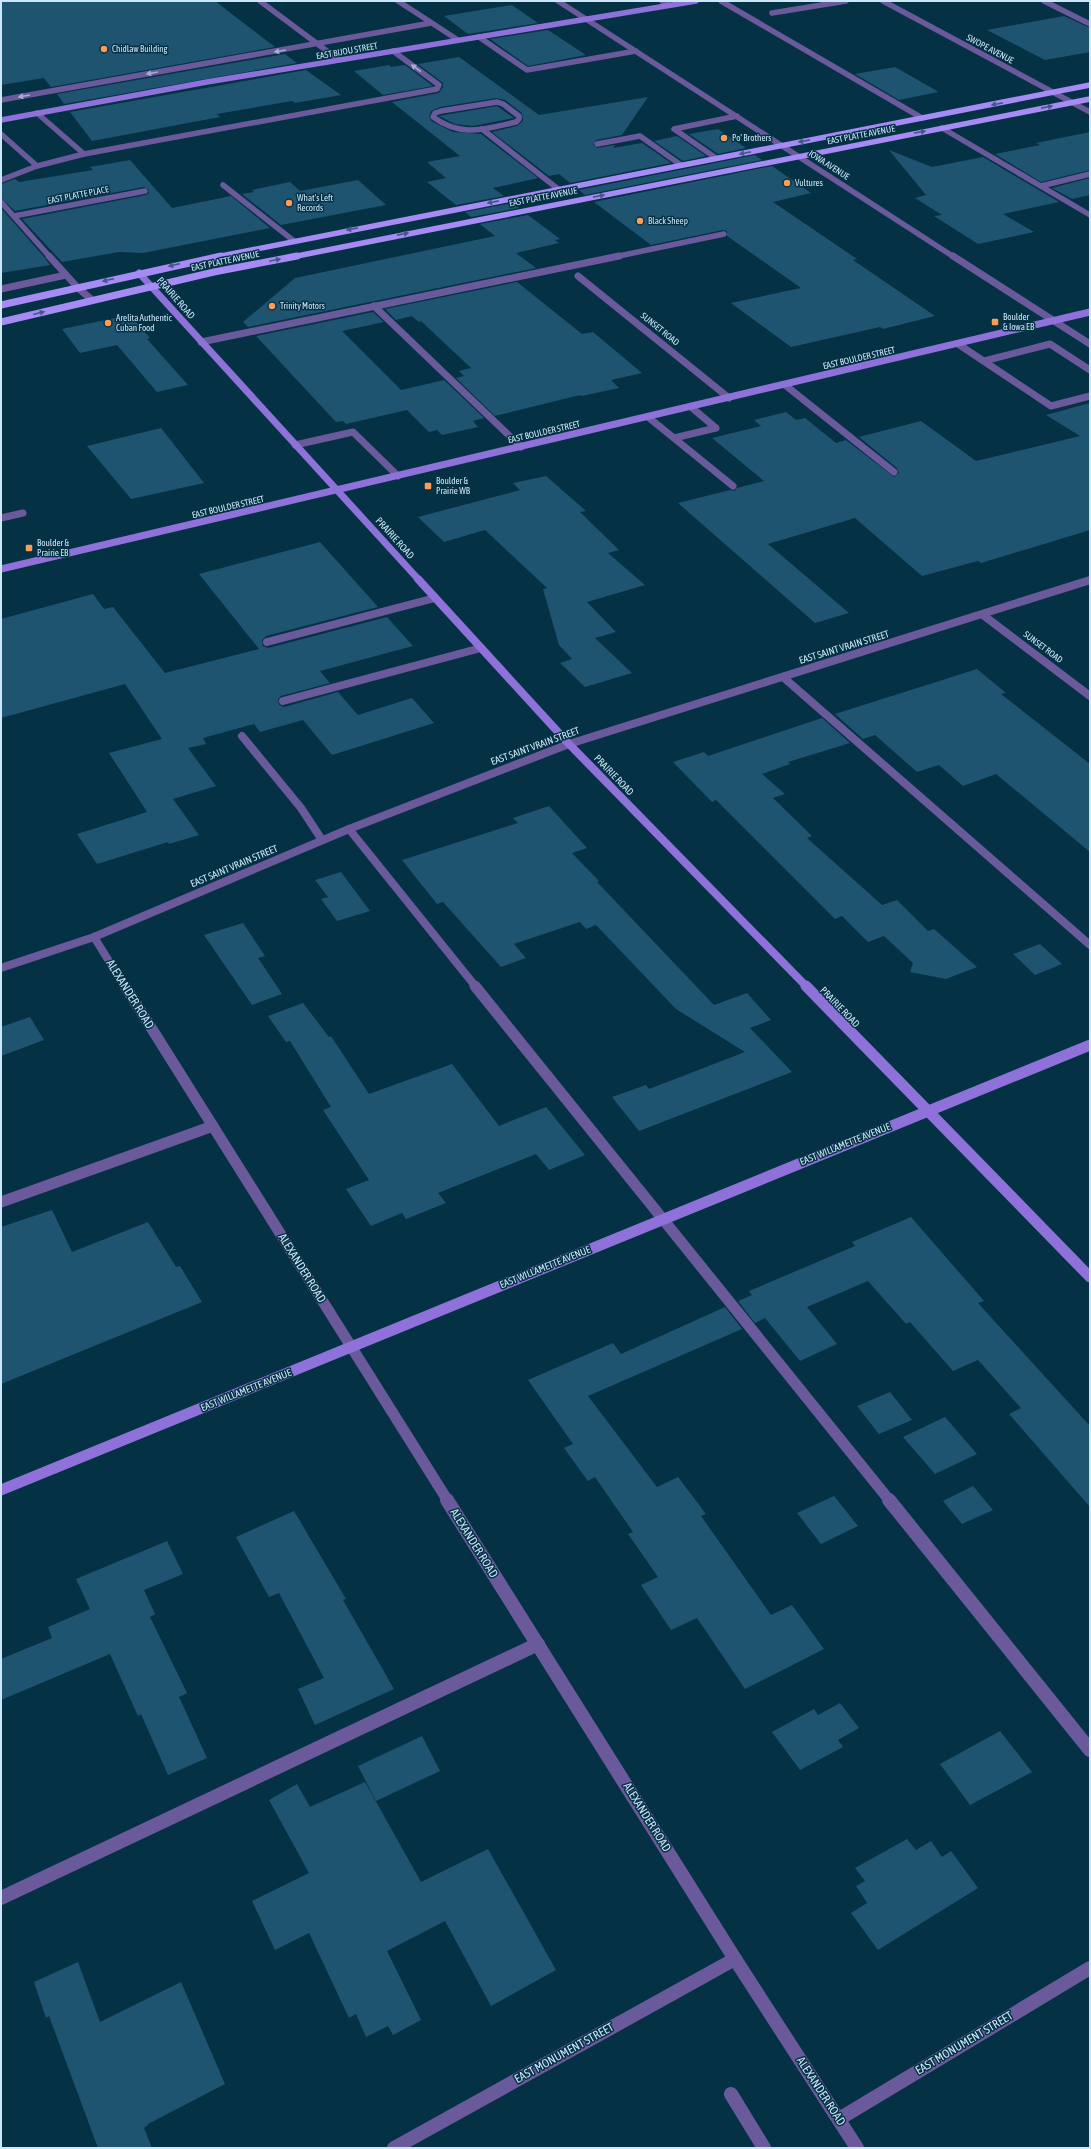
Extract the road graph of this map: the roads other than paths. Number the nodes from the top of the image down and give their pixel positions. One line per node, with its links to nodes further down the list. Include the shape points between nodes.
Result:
1 (260, 1): 17 (street)
2 (398, 1): 13 (street)
3 (559, 1): 12 (street, IOWA AVENUE)
4 (662, 1): 10 (street)
5 (696, 1): 10 (street, EAST BIJOU STREET)
6 (721, 1): 29 (street)
7 (846, 1): 11 (street)
8 (883, 1): 22 (street, SWOPE AVENUE)
9 (1044, 1): 14 (street)
10 (669, 5): 12 (street, EAST BIJOU STREET)
11 (772, 13)
12 (586, 19): 15 (street, EAST BIJOU STREET); 19 (street, IOWA AVENUE)
13 (432, 23): 16 (street); 17 (street)
14 (1090, 24)
15 (479, 37): 16 (street, EAST BIJOU STREET); 19 (street, via 526,70)
16 (458, 40): 18 (street, EAST BIJOU STREET)
17 (318, 44): 20 (street); 24 (street, one-way to 24)
18 (393, 51): 20 (street, EAST BIJOU STREET); 36 (street, one-way to 18, via 437,88 439,85)
19 (636, 51): 28 (street, IOWA AVENUE)
20 (339, 60): 27 (street, EAST BIJOU STREET)
21 (1090, 85): 22 (main road, EAST PLATTE AVENUE)
22 (1055, 92): 25 (street, SWOPE AVENUE); 29 (main road, EAST PLATTE AVENUE, one-way to 29)
23 (1090, 99): 25 (main road, EAST PLATTE AVENUE)
24 (1, 100)
25 (1073, 102): 26 (street, SWOPE AVENUE); 31 (main road, EAST PLATTE AVENUE, one-way to 25)
26 (1090, 112)
27 (38, 113): 30 (street, EAST BIJOU STREET); 36 (street)
28 (737, 116): 35 (street, IOWA AVENUE); 38 (street, via 674,129)
29 (922, 118): 35 (main road, EAST PLATTE AVENUE, one-way to 35)
30 (1, 120)
31 (942, 128): 37 (main road, EAST PLATTE AVENUE, one-way to 31); 44 (street)
32 (482, 129): 32 (street, via 454,130 447,128 434,117 441,110 491,102 503,104 519,116 516,122); 45 (street)
33 (1, 134): 40 (street)
34 (597, 144): 39 (street, via 640,136)
35 (783, 145): 37 (street, IOWA AVENUE); 38 (main road, EAST PLATTE AVENUE, one-way to 38)
36 (84, 154): 40 (street)
37 (799, 156): 55 (main road, EAST PLATTE AVENUE, one-way to 37); 62 (street, IOWA AVENUE)
38 (716, 158): 39 (main road, EAST PLATTE AVENUE)
39 (681, 165): 45 (main road, EAST PLATTE AVENUE)
40 (37, 166): 42 (street)
41 (1090, 174): 44 (street)
42 (1, 180)
43 (223, 185): 51 (street)
44 (1041, 186): 48 (street)
45 (558, 189): 51 (main road, EAST PLATTE AVENUE, one-way to 51)
46 (145, 191): 49 (street, EAST PLATTE PLACE)
47 (1, 202): 49 (street)
48 (1090, 215)
49 (14, 216): 53 (street)
50 (724, 234): 60 (street)
51 (294, 241): 52 (main road, EAST PLATTE AVENUE, one-way to 52)
52 (139, 273): 55 (street, PRAIRIE ROAD); 56 (main road, EAST PLATTE AVENUE, one-way to 56)
53 (66, 274): 56 (street); 57 (street)
54 (578, 276): 71 (street, SUNSET ROAD)
55 (151, 286): 58 (main road, EAST PLATTE AVENUE); 64 (street, PRAIRIE ROAD)
56 (78, 288): 58 (street); 59 (main road, EAST PLATTE AVENUE)
57 (1, 289)
58 (92, 300): 63 (main road, EAST PLATTE AVENUE, one-way to 58)
59 (1, 305)
60 (374, 306): 64 (street); 76 (street)
61 (1090, 312): 62 (street, EAST BOULDER STREET)
62 (1054, 321): 65 (street, EAST BOULDER STREET); 66 (street, IOWA AVENUE)
63 (1, 322)
64 (201, 342): 75 (street, PRAIRIE ROAD)
65 (958, 344): 67 (street); 69 (street, EAST BOULDER STREET)
66 (1090, 344)
67 (984, 360): 68 (street, via 1050,344); 70 (street, via 1051,406)
68 (1090, 370)
69 (785, 385): 71 (street, EAST BOULDER STREET); 77 (street)
70 (1090, 396)
71 (729, 398): 72 (street, EAST BOULDER STREET)
72 (692, 407): 73 (street, EAST BOULDER STREET); 74 (street, via 716,428)
73 (648, 417): 74 (street); 76 (street, EAST BOULDER STREET)
74 (674, 438): 79 (street)
75 (295, 445): 78 (street, via 353,432); 80 (street, PRAIRIE ROAD)
76 (521, 447): 78 (street, EAST BOULDER STREET)
77 (894, 472)
78 (398, 476): 80 (street, EAST BOULDER STREET)
79 (733, 486)
80 (337, 490): 83 (street, EAST BOULDER STREET); 85 (street, PRAIRIE ROAD)
81 (23, 513): 82 (street)
82 (1, 518)
83 (1, 569)
84 (1090, 580): 86 (street, EAST SAINT VRAIN STREET)
85 (435, 598): 87 (street); 88 (street, PRAIRIE ROAD)
86 (983, 615): 89 (street, EAST SAINT VRAIN STREET); 90 (street, SUNSET ROAD)
87 (267, 642)
88 (482, 648): 91 (street); 93 (street, PRAIRIE ROAD)
89 (783, 677): 93 (street, EAST SAINT VRAIN STREET); 97 (street)
90 (1090, 696)
91 (283, 701)
92 (242, 736): 95 (street, via 301,808)
93 (569, 744): 94 (street, EAST SAINT VRAIN STREET); 100 (street, PRAIRIE ROAD)
94 (350, 829): 95 (street, EAST SAINT VRAIN STREET); 103 (street)
95 (322, 840): 96 (street, EAST SAINT VRAIN STREET)
96 (94, 937): 98 (street, EAST SAINT VRAIN STREET); 101 (street, ALEXANDER ROAD)
97 (1090, 945)
98 (1, 968)
99 (1090, 1045): 100 (street, EAST WILLAMETTE AVENUE)
100 (926, 1111): 103 (street, EAST WILLAMETTE AVENUE); 104 (street, PRAIRIE ROAD)
101 (213, 1126): 102 (street); 105 (street, ALEXANDER ROAD)
102 (1, 1202)
103 (662, 1219): 105 (street, EAST WILLAMETTE AVENUE); 108 (street)
104 (1090, 1278)
105 (351, 1347): 106 (street, EAST WILLAMETTE AVENUE); 107 (street, ALEXANDER ROAD)
106 (1, 1490)
107 (538, 1644): 109 (street); 110 (street, ALEXANDER ROAD)
108 (1090, 1750)
109 (1, 1898)
110 (735, 1959): 113 (street, ALEXANDER ROAD); 114 (street, EAST MONUMENT STREET)
111 (1090, 1968): 113 (street, EAST MONUMENT STREET)
112 (731, 2094): 115 (street)
113 (839, 2119): 116 (street, ALEXANDER ROAD)
114 (394, 2148)
115 (764, 2148)
116 (857, 2148)

